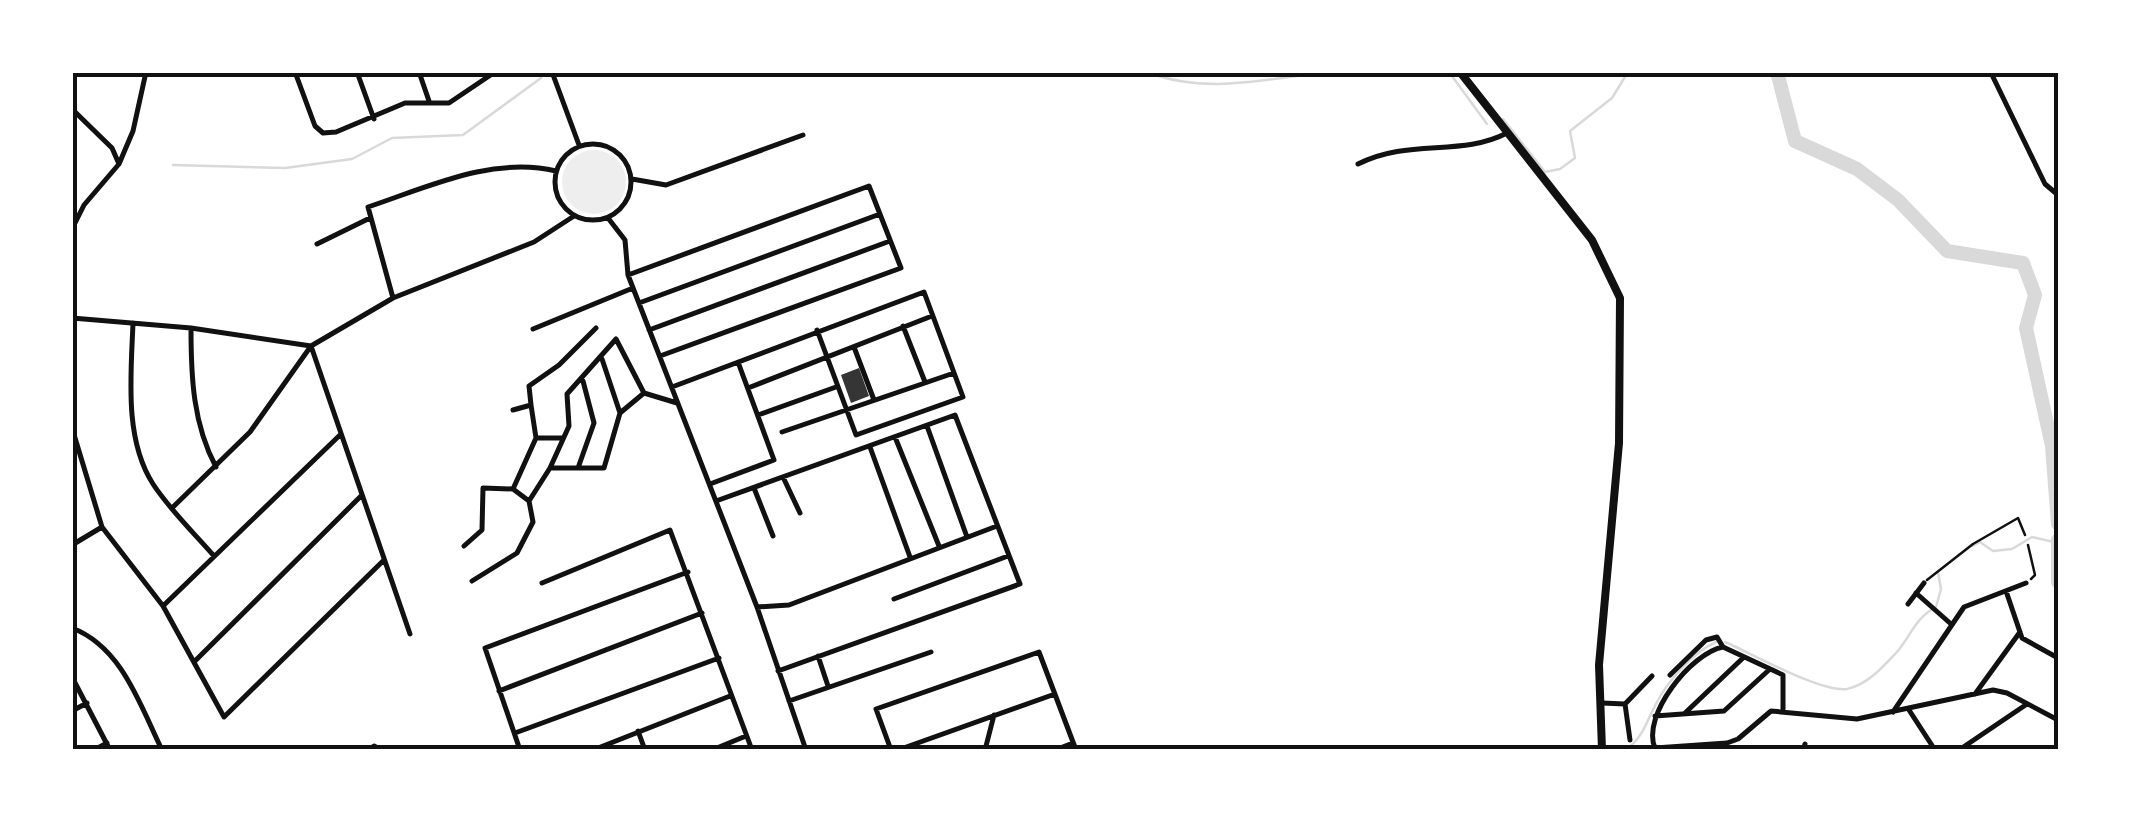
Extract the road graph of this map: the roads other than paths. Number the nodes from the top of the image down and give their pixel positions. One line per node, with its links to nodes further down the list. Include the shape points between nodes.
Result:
1 (146, 72): 16 (street, via 134,131)
2 (295, 72): 12 (street, via 323,132)
3 (357, 72): 12 (street)
4 (418, 72): 10 (street)
5 (495, 72): 8 (street)
6 (552, 72): 15 (street)
7 (1460, 72): 13 (main road)
8 (486, 76): 10 (street, via 449,103)
9 (1993, 78): 20 (street, via 2044,184)
10 (430, 101): 12 (street, via 405,103)
11 (72, 109): 16 (street, via 112,148)
12 (374, 118)
13 (1507, 133): 17 (street, via 1489,142 1400,147); 127 (main road, via 1592,240 1620,298 1619,443)
14 (803, 135): 19 (street, via 666,185)
15 (579, 146): 18 (street); 19 (street, via 613,148)
16 (119, 164): 25 (street)
17 (1358, 164)
18 (556, 171): 22 (street, via 555,188); 23 (street, via 490,168 368,206)
19 (632, 180): 24 (street, via 628,199)
20 (2058, 195)
21 (880, 214): 26 (street); 28 (street, via 869,186); 31 (street)
22 (574, 216): 24 (street); 30 (street, via 534,242)
23 (370, 218): 27 (street); 30 (street)
24 (608, 218): 28 (street, via 625,240)
25 (72, 229)
26 (890, 240): 39 (street); 43 (street, via 901,268)
27 (317, 244)
28 (628, 275): 29 (street)
29 (633, 288): 31 (street); 38 (street)
30 (393, 298): 41 (street)
31 (639, 303): 39 (street)
32 (932, 316): 35 (street); 40 (street, via 924,292); 47 (street)
33 (72, 318): 34 (street)
34 (133, 324): 36 (street); 79 (street, via 138,446 151,482)
35 (903, 326): 42 (street); 49 (street)
36 (192, 328): 41 (street); 69 (street, via 196,412)
37 (596, 328): 56 (street, via 529,386)
38 (533, 329)
39 (649, 330): 43 (street)
40 (816, 330): 45 (street); 46 (street)
41 (311, 346): 64 (street); 69 (street, via 250,432)
42 (854, 348): 45 (street); 54 (street)
43 (660, 356): 51 (street)
44 (602, 359): 48 (street); 53 (street, via 616,339); 59 (street)
45 (826, 360): 50 (street); 52 (street)
46 (738, 362): 51 (street); 52 (street)
47 (954, 373): 49 (street); 58 (street, via 963,397 856,435)
48 (582, 380): 67 (street, via 567,394); 71 (street, via 594,422)
49 (925, 382): 54 (street)
50 (836, 386): 58 (street); 60 (street)
51 (672, 387): 55 (street)
52 (748, 388): 60 (street)
53 (644, 393): 55 (street); 59 (street)
54 (874, 400): 58 (street)
55 (678, 404): 73 (street)
56 (531, 406): 57 (street); 66 (street)
57 (513, 410)
58 (846, 410): 63 (street)
59 (620, 412): 71 (street, via 604,468)
60 (758, 414): 73 (street, via 774,460)
61 (927, 426): 65 (street); 81 (street, via 954,415); 84 (street)
62 (72, 428): 82 (street)
63 (782, 432)
64 (341, 433): 76 (street); 89 (street)
65 (896, 437): 68 (street); 87 (street)
66 (536, 438): 67 (street); 75 (street)
67 (564, 438): 70 (street)
68 (870, 447): 72 (street); 90 (street)
69 (216, 467): 79 (street)
70 (550, 468): 71 (street); 77 (street)
71 (578, 468)
72 (783, 478): 74 (street); 80 (street)
73 (710, 484): 78 (street)
74 (754, 488): 78 (street); 83 (street)
75 (513, 489): 77 (street); 86 (street, via 483,488 482,530)
76 (362, 495): 91 (street); 114 (street)
77 (528, 501): 93 (street, via 534,522 517,554)
78 (716, 501): 102 (street)
79 (172, 508): 89 (street)
80 (800, 513)
81 (997, 526): 84 (street); 88 (street)
82 (102, 527): 85 (street); 101 (street)
83 (773, 536)
84 (967, 537): 87 (street)
85 (72, 545)
86 (464, 546)
87 (940, 547): 90 (street)
88 (1008, 555): 99 (street); 110 (street, via 1020,584)
89 (214, 556): 101 (street)
90 (910, 558): 102 (street, via 789,605)
91 (384, 560): 107 (street); 114 (street, via 224,716)
92 (688, 572): 94 (street, via 670,530); 103 (street); 121 (street, via 485,648)
93 (472, 581)
94 (542, 583)
95 (1924, 583): 98 (street)
96 (2026, 583): 97 (street)
97 (2006, 590): 104 (street, via 1975,600); 106 (street)
98 (1916, 593): 100 (street); 104 (street)
99 (894, 598)
100 (1908, 604)
101 (164, 606): 114 (street)
102 (757, 607): 116 (street)
103 (702, 614): 112 (street); 121 (street)
104 (1951, 624): 133 (street)
105 (72, 628): 147 (street, via 114,656)
106 (2020, 632): 113 (street); 123 (street)
107 (410, 634)
108 (1723, 647): 111 (street); 117 (street, via 1717,637 1706,640); 136 (street, via 1709,651)
109 (932, 652): 120 (street)
110 (818, 656): 116 (street); 120 (street)
111 (1744, 657): 115 (street); 135 (street)
112 (719, 658): 124 (street); 139 (street)
113 (2058, 658)
114 (195, 661)
115 (1770, 668): 130 (street, via 1783,674); 135 (street, via 1724,711)
116 (778, 671): 125 (street)
117 (1670, 675)
118 (72, 676): 126 (street)
119 (1652, 676): 128 (street)
120 (828, 687): 125 (street)
121 (499, 690): 139 (street)
122 (1055, 694): 134 (street); 143 (street); 156 (street, via 1039,652 876,709)
123 (1975, 694): 129 (street, via 2002,690); 131 (street)
124 (731, 696): 138 (street); 140 (street)
125 (790, 701): 155 (street)
126 (88, 702): 132 (street); 142 (street)
127 (1598, 703): 128 (street); 159 (main road)
128 (1626, 704): 141 (street)
129 (2028, 704): 137 (street); 161 (street)
130 (1784, 709): 133 (street, via 1857,719); 144 (street, via 1771,711 1738,739)
131 (1908, 709): 133 (street); 160 (street)
132 (72, 711)
133 (1893, 712)
134 (994, 714): 156 (street); 157 (street)
135 (1684, 714): 136 (street)
136 (1654, 716): 145 (street, via 1649,735)
137 (2058, 720)
138 (638, 731): 151 (street); 152 (street)
139 (514, 733): 150 (street)
140 (746, 736): 153 (street); 154 (street)
141 (1630, 740)
142 (108, 746): 146 (street)
143 (1075, 746): 158 (street)
144 (1711, 747): 145 (street)
145 (1655, 748)
146 (94, 750)
147 (162, 750)
148 (368, 750): 149 (street)
149 (381, 750)
150 (520, 750)
151 (593, 750)
152 (645, 750)
153 (712, 750)
154 (752, 750)
155 (806, 750)
156 (895, 750)
157 (985, 750)
158 (1055, 750)
159 (1602, 750)
160 (1934, 750)
161 (1959, 750)

